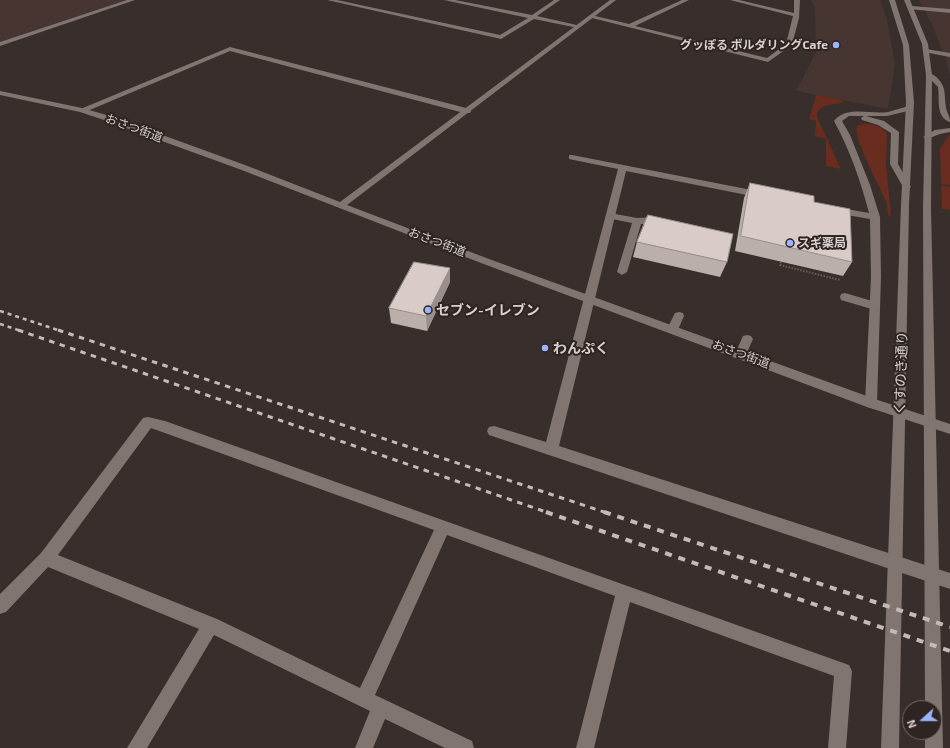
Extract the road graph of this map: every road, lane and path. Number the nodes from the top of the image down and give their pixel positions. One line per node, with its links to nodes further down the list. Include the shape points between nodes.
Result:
1 (132, 0): 18 (street)
2 (330, 0): 14 (street, via 501,37)
3 (447, 0): 14 (street)
4 (557, 0): 14 (street)
5 (613, 0): 15 (street)
6 (686, 0): 17 (street)
7 (733, 0): 13 (street)
8 (797, 0): 13 (street)
9 (892, 0): 23 (street, くすのき通り, via 906,45)
10 (907, 0): 11 (street, くすのき通り)
11 (911, 8): 12 (street); 19 (street, くすのき通り)
12 (950, 11)
13 (796, 15): 17 (street, via 790,45 768,60)
14 (533, 17): 16 (street)
15 (591, 17): 16 (street); 17 (street)
16 (578, 26): 25 (street)
17 (630, 26)
18 (0, 44)
19 (926, 51): 20 (street); 21 (street, くすのき通り)
20 (950, 55)
21 (929, 75): 27 (street, via 941,87 942,110 944,116); 29 (street, くすのき通り)
22 (0, 92): 24 (street, おさつ街道)
23 (909, 108): 26 (street, via 887,114); 32 (street, くすのき通り)
24 (82, 110): 25 (street, via 230,49); 34 (street, おさつ街道)
25 (467, 110): 34 (street)
26 (848, 114): 32 (street, via 881,123 895,132 894,164); 37 (street, via 838,121 866,185)
27 (950, 120)
28 (950, 130): 29 (street)
29 (928, 136): 60 (street, くすのき通り)
30 (572, 156): 31 (street)
31 (623, 168): 33 (street, via 716,189); 36 (street)
32 (906, 187): 67 (street, くすのき通り)
33 (770, 197)
34 (341, 205): 44 (street, おさつ街道, via 485,261)
35 (829, 208): 37 (street)
36 (610, 216): 38 (street); 44 (street)
37 (875, 218): 45 (street)
38 (637, 221): 39 (street, via 656,220); 41 (street)
39 (670, 224)
40 (781, 262): 42 (path, via 780,265)
41 (622, 272)
42 (847, 282)
43 (845, 297): 45 (street)
44 (590, 298): 47 (street, おさつ街道); 53 (street)
45 (875, 306): 50 (street)
46 (679, 316): 47 (street)
47 (674, 329): 49 (street, おさつ街道)
48 (747, 339): 49 (street)
49 (741, 354): 50 (street, おさつ街道)
50 (871, 403): 51 (street, おさつ街道)
51 (950, 429)
52 (494, 431): 53 (street)
53 (551, 450): 56 (street)
54 (443, 527): 55 (street, via 148,422); 57 (street); 61 (street)
55 (46, 558): 58 (street); 59 (street)
56 (950, 581)
57 (624, 592): 65 (street); 66 (street, via 843,671)
58 (0, 606)
59 (211, 625): 61 (street); 62 (street)
60 (934, 700)
61 (373, 703): 63 (street); 64 (street)
62 (136, 748)
63 (364, 748)
64 (466, 748)
65 (585, 748)
66 (837, 748)
67 (890, 748)

